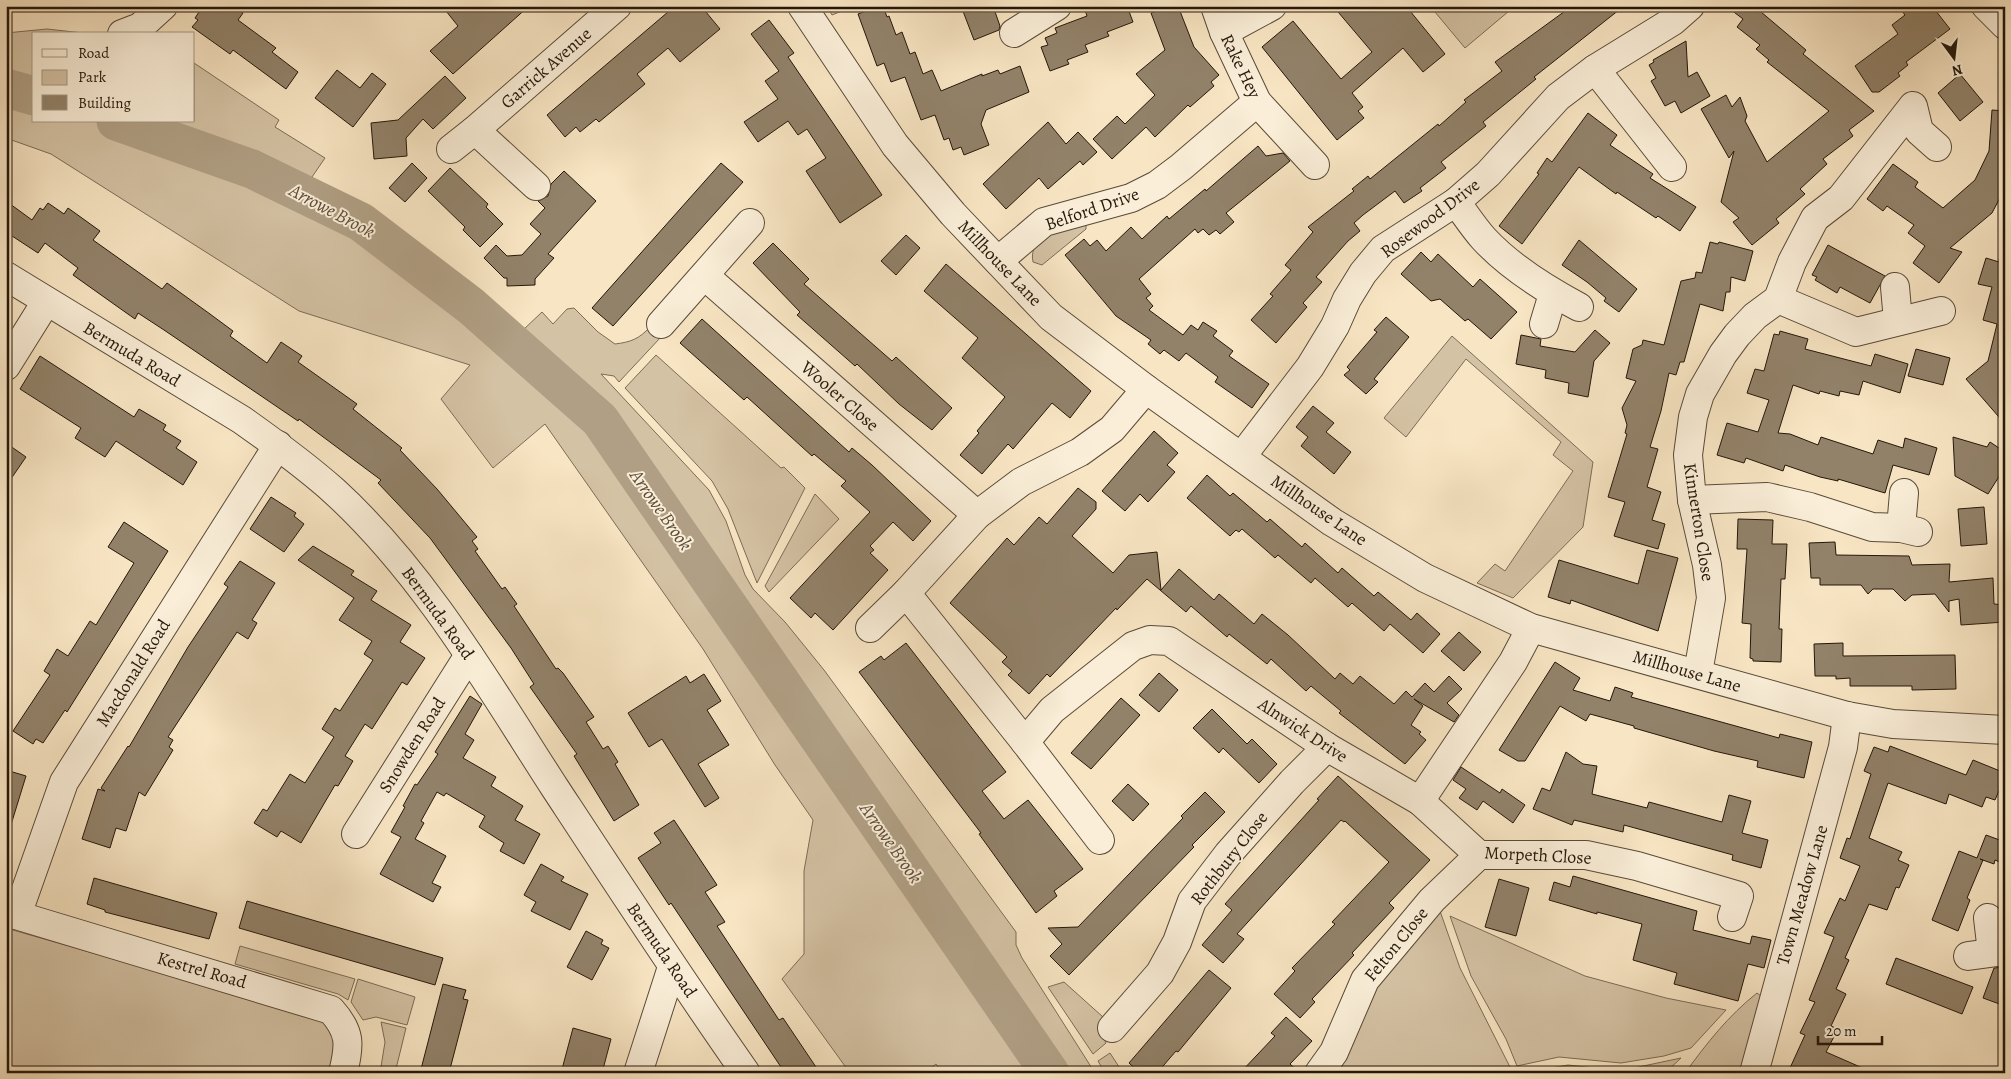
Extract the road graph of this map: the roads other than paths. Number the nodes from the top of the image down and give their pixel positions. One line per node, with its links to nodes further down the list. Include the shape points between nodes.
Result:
1 (162, 6): 10 (street, via 140,27)
2 (617, 6): 15 (street, Garrick Avenue)
3 (802, 6): 23 (street, Millhouse Lane, via 895,145)
4 (1215, 6): 11 (street, Rake Hey)
5 (1272, 6): 11 (street)
6 (1690, 6): 13 (street, Rosewood Drive, via 1673,21)
7 (1986, 6): 9 (street)
8 (1043, 10): 12 (street)
9 (2005, 25)
10 (127, 32)
11 (1224, 32): 14 (street, Rake Hey)
12 (1014, 33)
13 (1595, 68): 19 (street); 21 (street, Rosewood Drive, via 1558,97 1488,174)
14 (1256, 102): 18 (street, Rake Hey); 23 (street, Belford Drive, via 1157,185 1131,198 1044,222)
15 (476, 130): 17 (street, Garrick Avenue); 20 (street)
16 (1937, 147): 28 (street, via 1919,131 1913,106 1841,198 1815,218 1792,262)
17 (452, 149)
18 (1315, 165)
19 (1672, 167)
20 (536, 186)
21 (1456, 202): 27 (street, via 1483,238 1508,262); 38 (street, Rosewood Drive, via 1383,249 1363,273 1310,366)
22 (750, 223): 25 (street)
23 (998, 261): 36 (street, Millhouse Lane, via 1051,316)
24 (6, 276): 29 (street, Bermuda Road)
25 (704, 276): 33 (street); 41 (street, Wooler Close)
26 (1895, 287): 32 (street)
27 (1554, 294): 30 (street); 34 (street)
28 (1778, 299): 32 (street, via 1856,332); 40 (street, Kinnerton Close, via 1737,335 1700,394 1692,417 1688,455)
29 (46, 302): 35 (street); 37 (street, Bermuda Road)
30 (1579, 307)
31 (1941, 311): 32 (street)
32 (1898, 321)
33 (661, 324)
34 (1544, 324)
35 (6, 366)
36 (1146, 389): 38 (street, Millhouse Lane); 41 (street, via 1112,429 1080,452 1021,482)
37 (278, 445): 45 (street, Bermuda Road, via 334,492 391,551); 55 (street, Macdonald Road, via 64,782)
38 (1242, 456): 44 (street, Millhouse Lane, via 1332,522 1425,578)
39 (1904, 493): 40 (street, via 1910,530 1872,527 1767,496)
40 (1692, 500): 46 (street, Kinnerton Close, via 1711,598)
41 (977, 515): 42 (street)
42 (906, 593): 43 (street); 49 (street)
43 (870, 628)
44 (1531, 628): 46 (street, Millhouse Lane); 51 (street, via 1513,662)
45 (469, 655): 52 (street, Snowden Road); 59 (street, Bermuda Road)
46 (1698, 673): 47 (street, Millhouse Lane)
47 (1846, 716): 48 (street, Millhouse Lane, via 1893,724); 65 (street, Town Meadow Lane, via 1838,766)
48 (2005, 730)
49 (1025, 742): 50 (street, Alnwick Drive, via 1052,710 1092,677 1134,646 1150,640 1169,641); 53 (street)
50 (1327, 747): 51 (street, Alnwick Drive); 60 (street, Rothbury Close, via 1235,846 1192,901 1177,942 1160,973)
51 (1420, 801): 54 (street, Morpeth Close)
52 (356, 834)
53 (1100, 840)
54 (1479, 855): 56 (street, Morpeth Close, via 1586,855 1636,866 1739,896); 64 (street, Felton Close, via 1432,900 1365,980 1334,1052)
55 (12, 914): 61 (street, Kestrel Road, via 331,1010 344,1024 348,1039)
56 (1732, 917)
57 (1988, 918): 58 (street)
58 (1988, 953)
59 (672, 967): 62 (street); 63 (street, Bermuda Road)
60 (1112, 1028)
61 (343, 1073)
62 (638, 1073)
63 (746, 1073)
64 (1319, 1073)
65 (1754, 1073)

